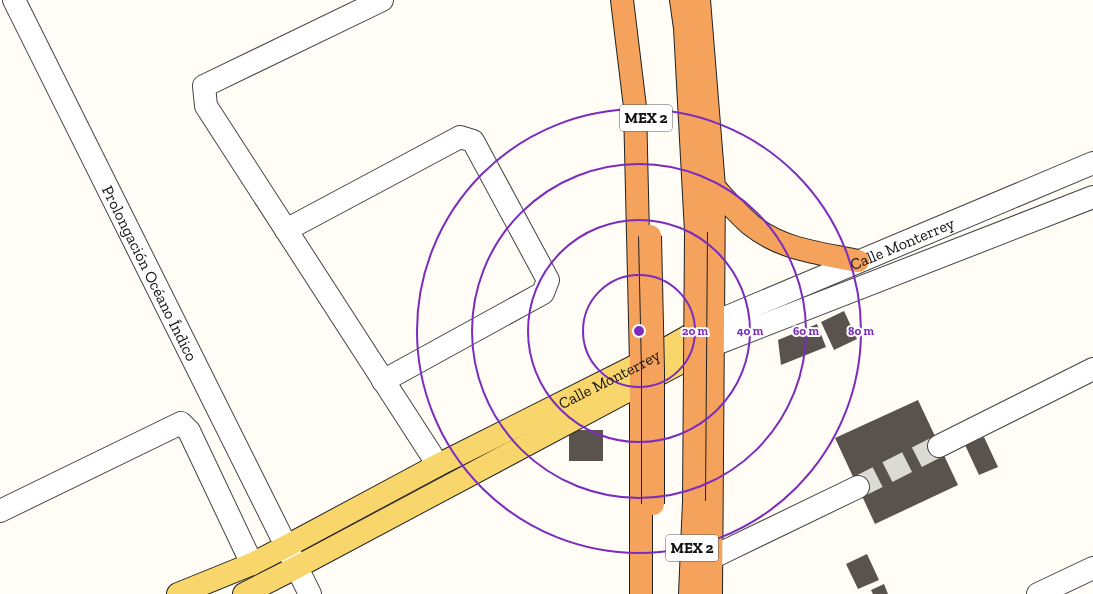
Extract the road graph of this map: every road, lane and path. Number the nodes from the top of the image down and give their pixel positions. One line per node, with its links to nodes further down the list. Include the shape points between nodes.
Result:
1 (14, 0): 21 (street, Prolongación Océano Índico)
2 (382, 0): 10 (street, via 204,86 206,106)
3 (622, 0): 15 (highway, via 635,107)
4 (635, 0): 30 (highway, MEX 2, bridge, via 644,73 650,236 653,370)
5 (681, 0): 31 (highway, MEX 2, bridge, via 685,28 696,232 694,502)
6 (699, 0): 8 (highway)
7 (1093, 163): 11 (street, Calle Monterrey)
8 (714, 187): 11 (highway, via 751,225 772,239 794,248); 12 (highway)
9 (1093, 197): 13 (street, Calle Monterrey)
10 (286, 230): 16 (street); 16 (street, via 460,138 473,141 548,280 543,293)
11 (858, 261): 12 (street, Calle Monterrey)
12 (713, 322): 13 (highway); 15 (main road, Calle Monterrey)
13 (713, 346): 15 (main road, Calle Monterrey); 22 (highway)
14 (1093, 369): 17 (street)
15 (641, 373): 18 (main road, Calle Monterrey); 24 (main road, Calle Monterrey); 29 (highway)
16 (382, 381): 18 (street)
17 (939, 446)
18 (438, 465): 21 (main road, Calle Monterrey)
19 (858, 487): 22 (street)
20 (0, 511): 23 (street, via 181,423 189,431)
21 (287, 546): 23 (main road, Calle Monterrey); 24 (street, Prolongación Océano Índico)
22 (711, 558): 32 (highway)
23 (252, 564): 26 (main road, Calle Monterrey)
24 (297, 567): 27 (main road, Calle Monterrey); 28 (street, Prolongación Océano Índico)
25 (1093, 568): 33 (street)
26 (178, 594)
27 (244, 594)
28 (310, 594)
29 (641, 594)
30 (652, 594)
31 (690, 594)
32 (711, 594)
33 (1038, 594)

